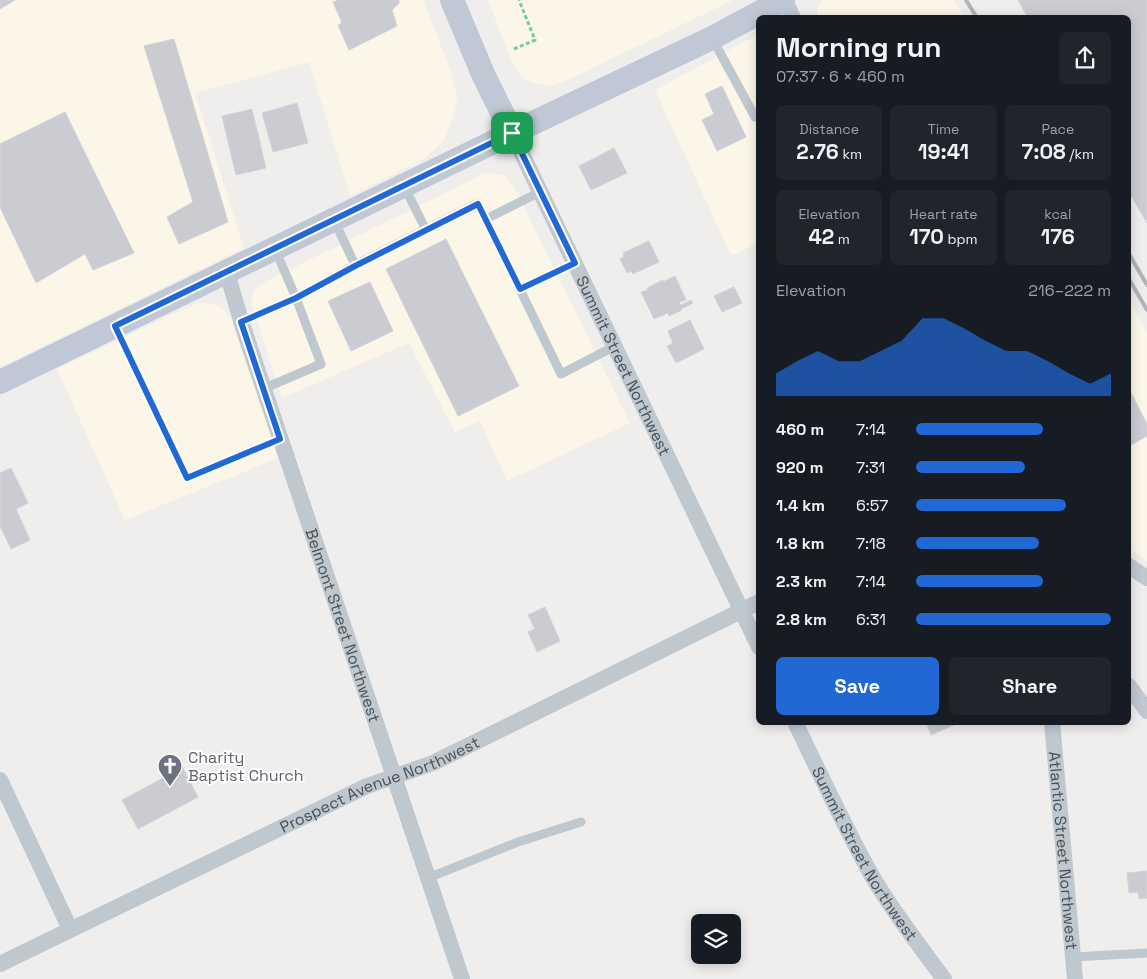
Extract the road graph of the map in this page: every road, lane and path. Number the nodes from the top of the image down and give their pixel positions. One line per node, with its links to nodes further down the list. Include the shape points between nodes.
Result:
1 (452, 0): 8 (main road, Summit Street Northwest, via 482,74)
2 (519, 0): 6 (path, via 534,40)
3 (784, 0): 4 (street); 5 (main road)
4 (792, 15)
5 (712, 38): 7 (lane); 8 (main road)
6 (514, 49)
7 (756, 116)
8 (512, 133): 9 (main road); 10 (street, Summit Street Northwest)
9 (404, 186): 12 (main road); 13 (lane)
10 (540, 192): 11 (lane); 15 (street, Summit Street Northwest)
11 (486, 219): 13 (lane, via 478,204); 18 (lane)
12 (334, 220): 14 (main road); 16 (lane)
13 (426, 230): 16 (lane)
14 (275, 249): 17 (main road); 19 (lane)
15 (575, 263): 18 (lane); 22 (street, Summit Street Northwest)
16 (355, 266): 19 (lane)
17 (227, 273): 20 (street, Belmont Street Northwest); 21 (main road)
18 (520, 289): 22 (lane, via 561,374)
19 (296, 298): 20 (lane); 24 (lane, via 321,364)
20 (241, 322): 24 (street, Belmont Street Northwest)
21 (115, 326): 23 (main road); 25 (lane, via 187,478)
22 (614, 346): 29 (street, Summit Street Northwest)
23 (0, 382)
24 (263, 389): 25 (street, Belmont Street Northwest)
25 (280, 439): 35 (street, Belmont Street Northwest)
26 (1131, 567): 27 (street)
27 (1147, 578)
28 (756, 604): 29 (street, Prospect Avenue Northwest)
29 (741, 611): 30 (street, Summit Street Northwest); 35 (street, Prospect Avenue Northwest, via 433,763)
30 (756, 641)
31 (1131, 689): 32 (street)
32 (1147, 711)
33 (797, 725): 44 (street, Summit Street Northwest, via 873,877)
34 (1052, 725): 41 (street, Atlantic Street Northwest)
35 (394, 777): 38 (street, Belmont Street Northwest); 39 (street, Prospect Avenue Northwest, via 367,786)
36 (0, 780): 39 (street)
37 (581, 822): 38 (lane, via 518,842)
38 (428, 878): 43 (street, Belmont Street Northwest)
39 (70, 929): 42 (street, Prospect Avenue Northwest)
40 (1147, 953): 41 (lane)
41 (1073, 956): 45 (street, Atlantic Street Northwest)
42 (0, 964)
43 (462, 979)
44 (944, 979)
45 (1075, 979)

